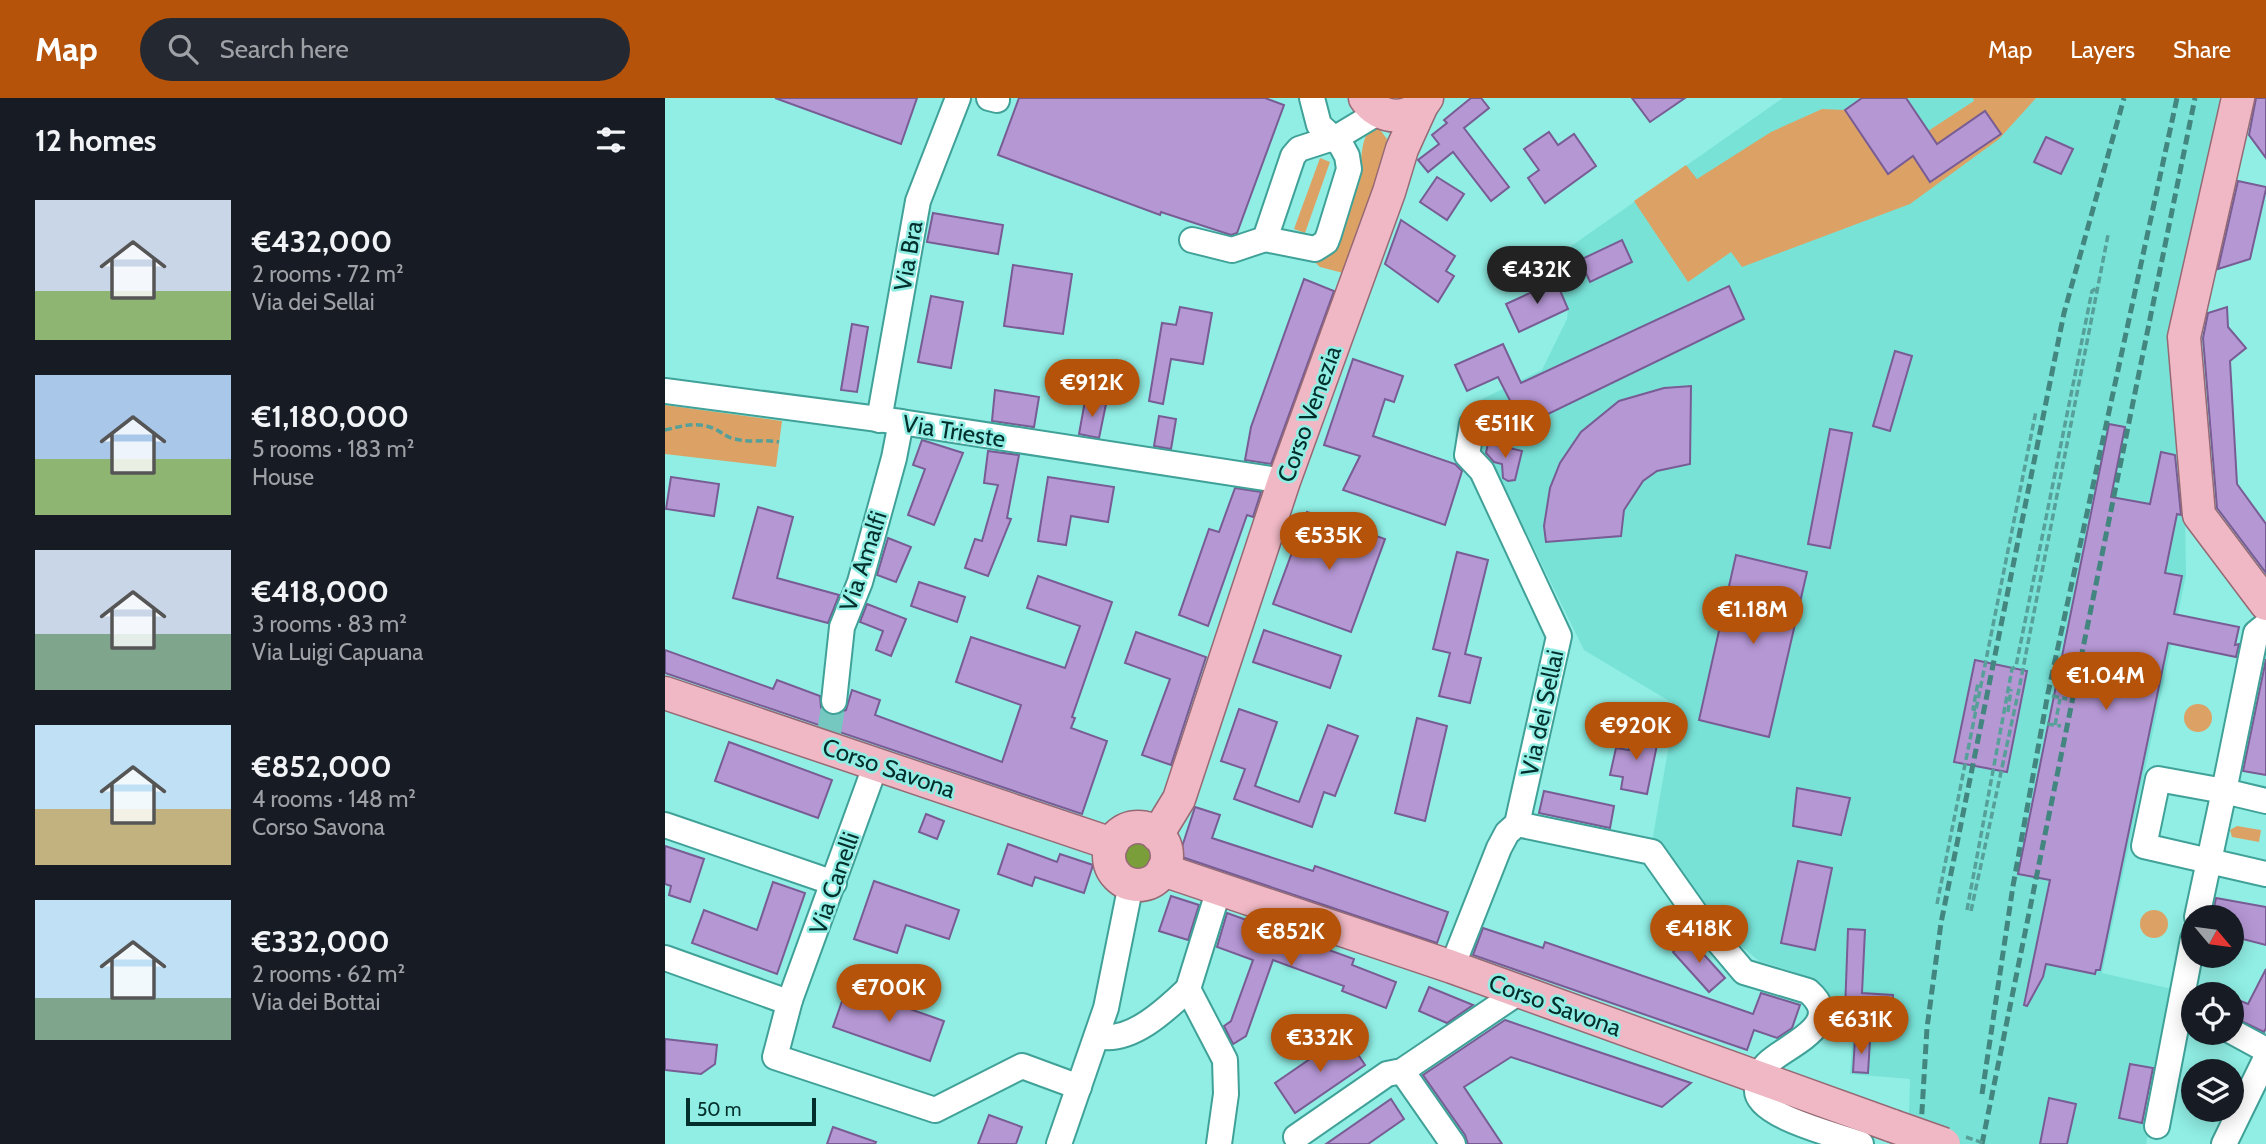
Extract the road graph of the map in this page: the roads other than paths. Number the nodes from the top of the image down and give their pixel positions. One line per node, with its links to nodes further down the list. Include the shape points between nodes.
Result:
1 (958, 98): 13 (street, Via Bra, via 918,201)
2 (989, 98): 3 (street)
3 (997, 98)
4 (1312, 98): 8 (street, via 1319,125)
5 (2238, 98): 16 (main road, via 2184,337 2199,515)
6 (1425, 102): 7 (main road, via 1401,116); 9 (main road, Corso Venezia)
7 (1375, 107): 8 (street); 9 (main road)
8 (1333, 138): 10 (street, via 1299,149 1293,156); 10 (street, via 1347,156 1349,169 1326,242 1315,249)
9 (1402, 149): 15 (main road, Corso Venezia)
10 (1265, 239): 11 (street, via 1232,250)
11 (1192, 240)
12 (665, 391): 13 (street, Via Trieste)
13 (890, 421): 15 (street, Via Trieste); 19 (street, Via Amalfi, via 894,458 860,582 842,627)
14 (1472, 424): 23 (street, Via dei Sellai, via 1467,455 1482,471 1559,636)
15 (1284, 481): 25 (main road, Corso Venezia, via 1179,799)
16 (2266, 604)
17 (2266, 625): 21 (street, via 2256,633)
18 (665, 693): 20 (main road, Corso Savona, via 828,740)
19 (834, 701)
20 (876, 764): 26 (main road, Corso Savona); 30 (street, Via Canelli)
21 (2224, 792): 22 (street); 27 (street); 27 (street, via 2158,779 2144,846)
22 (2266, 801)
23 (1517, 824): 35 (street, Via dei Sellai, via 1499,848); 45 (street, via 1652,852 1744,972 1814,996 1820,1013 1811,1033 1765,1065)
24 (665, 825): 30 (street)
25 (1157, 835): 26 (main road, via 1132,828); 28 (main road, via 1166,852)
26 (1112, 844): 31 (main road, via 1112,869)
27 (2209, 861): 29 (street); 33 (street)
28 (1163, 870): 31 (main road, via 1150,883); 32 (main road, Corso Savona)
29 (2266, 874)
30 (834, 883): 38 (street, Via Canelli)
31 (1131, 884): 40 (street)
32 (1219, 889): 35 (main road, Corso Savona); 36 (street)
33 (2200, 905)
34 (665, 958): 38 (street)
35 (1452, 967): 37 (main road, Corso Savona)
36 (1188, 989): 40 (street, via 1163,1013 1114,1039); 50 (street, via 1225,1060)
37 (1519, 992): 44 (street); 45 (main road, Corso Savona)
38 (790, 1000): 46 (street, Via Canelli, via 775,1057 935,1110 1022,1066)
39 (2181, 1027): 47 (street)
40 (1098, 1036): 46 (street)
41 (2244, 1038): 42 (street)
42 (2266, 1050)
43 (2266, 1058): 54 (street)
44 (1402, 1071): 48 (street, via 1387,1074); 51 (street)
45 (1760, 1078): 52 (street, via 1756,1091 1760,1102 1776,1113); 53 (main road, Corso Savona, bridge)
46 (1079, 1087): 49 (street)
47 (2157, 1126)
48 (1296, 1137)
49 (1059, 1144)
50 (1219, 1144)
51 (1453, 1144)
52 (1861, 1144)
53 (1944, 1144)
54 (2224, 1144)

